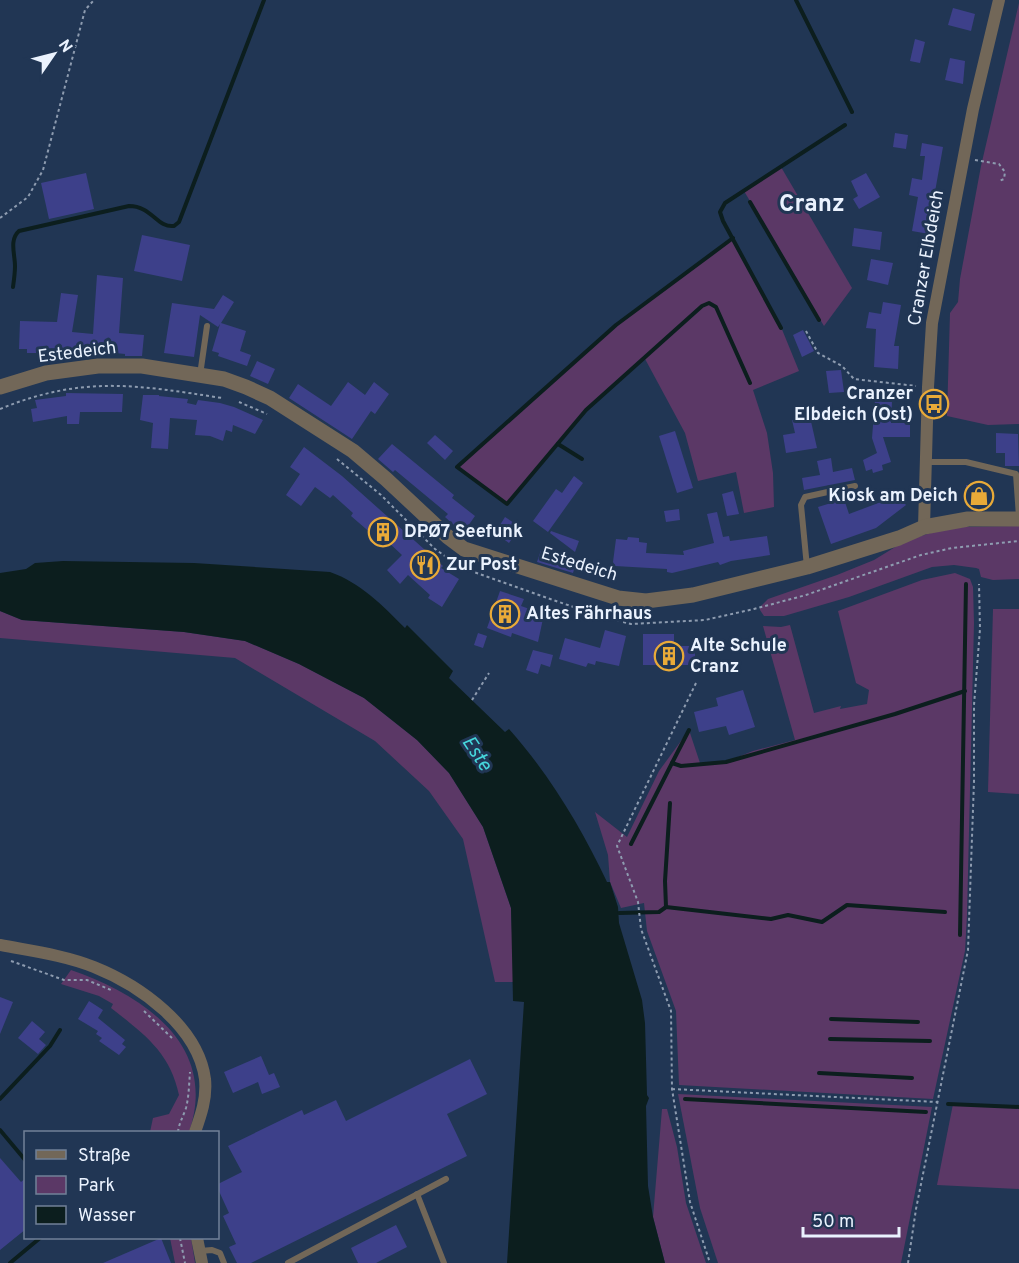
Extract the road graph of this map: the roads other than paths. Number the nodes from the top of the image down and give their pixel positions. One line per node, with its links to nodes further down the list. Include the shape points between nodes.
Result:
1 (999, 0): 5 (street, Cranzer Elbdeich, via 973,109 933,323)
2 (207, 326): 3 (lane)
3 (200, 375): 4 (street, Estedeich, via 142,366 98,366 46,374); 9 (street, Estedeich, via 270,398 335,438 448,537 464,549 489,558 618,598 646,601 693,595)
4 (0, 387)
5 (926, 462): 7 (lane, via 966,462 1016,474); 8 (street, Cranzer Elbdeich)
6 (855, 486): 9 (lane, via 806,497 801,505)
7 (1019, 519): 8 (street, Estedeich, via 968,519)
8 (924, 527): 9 (street, Estedeich)
9 (807, 567)
10 (0, 945): 11 (street, via 93,966 124,981 165,1012 192,1044 205,1079 204,1103)
11 (195, 1131)
12 (446, 1179): 13 (lane)
13 (417, 1194): 17 (lane); 18 (lane)
14 (197, 1239): 15 (street)
15 (201, 1257): 16 (lane, via 212,1250 220,1252)
16 (224, 1263)
17 (288, 1263)
18 (444, 1263)

